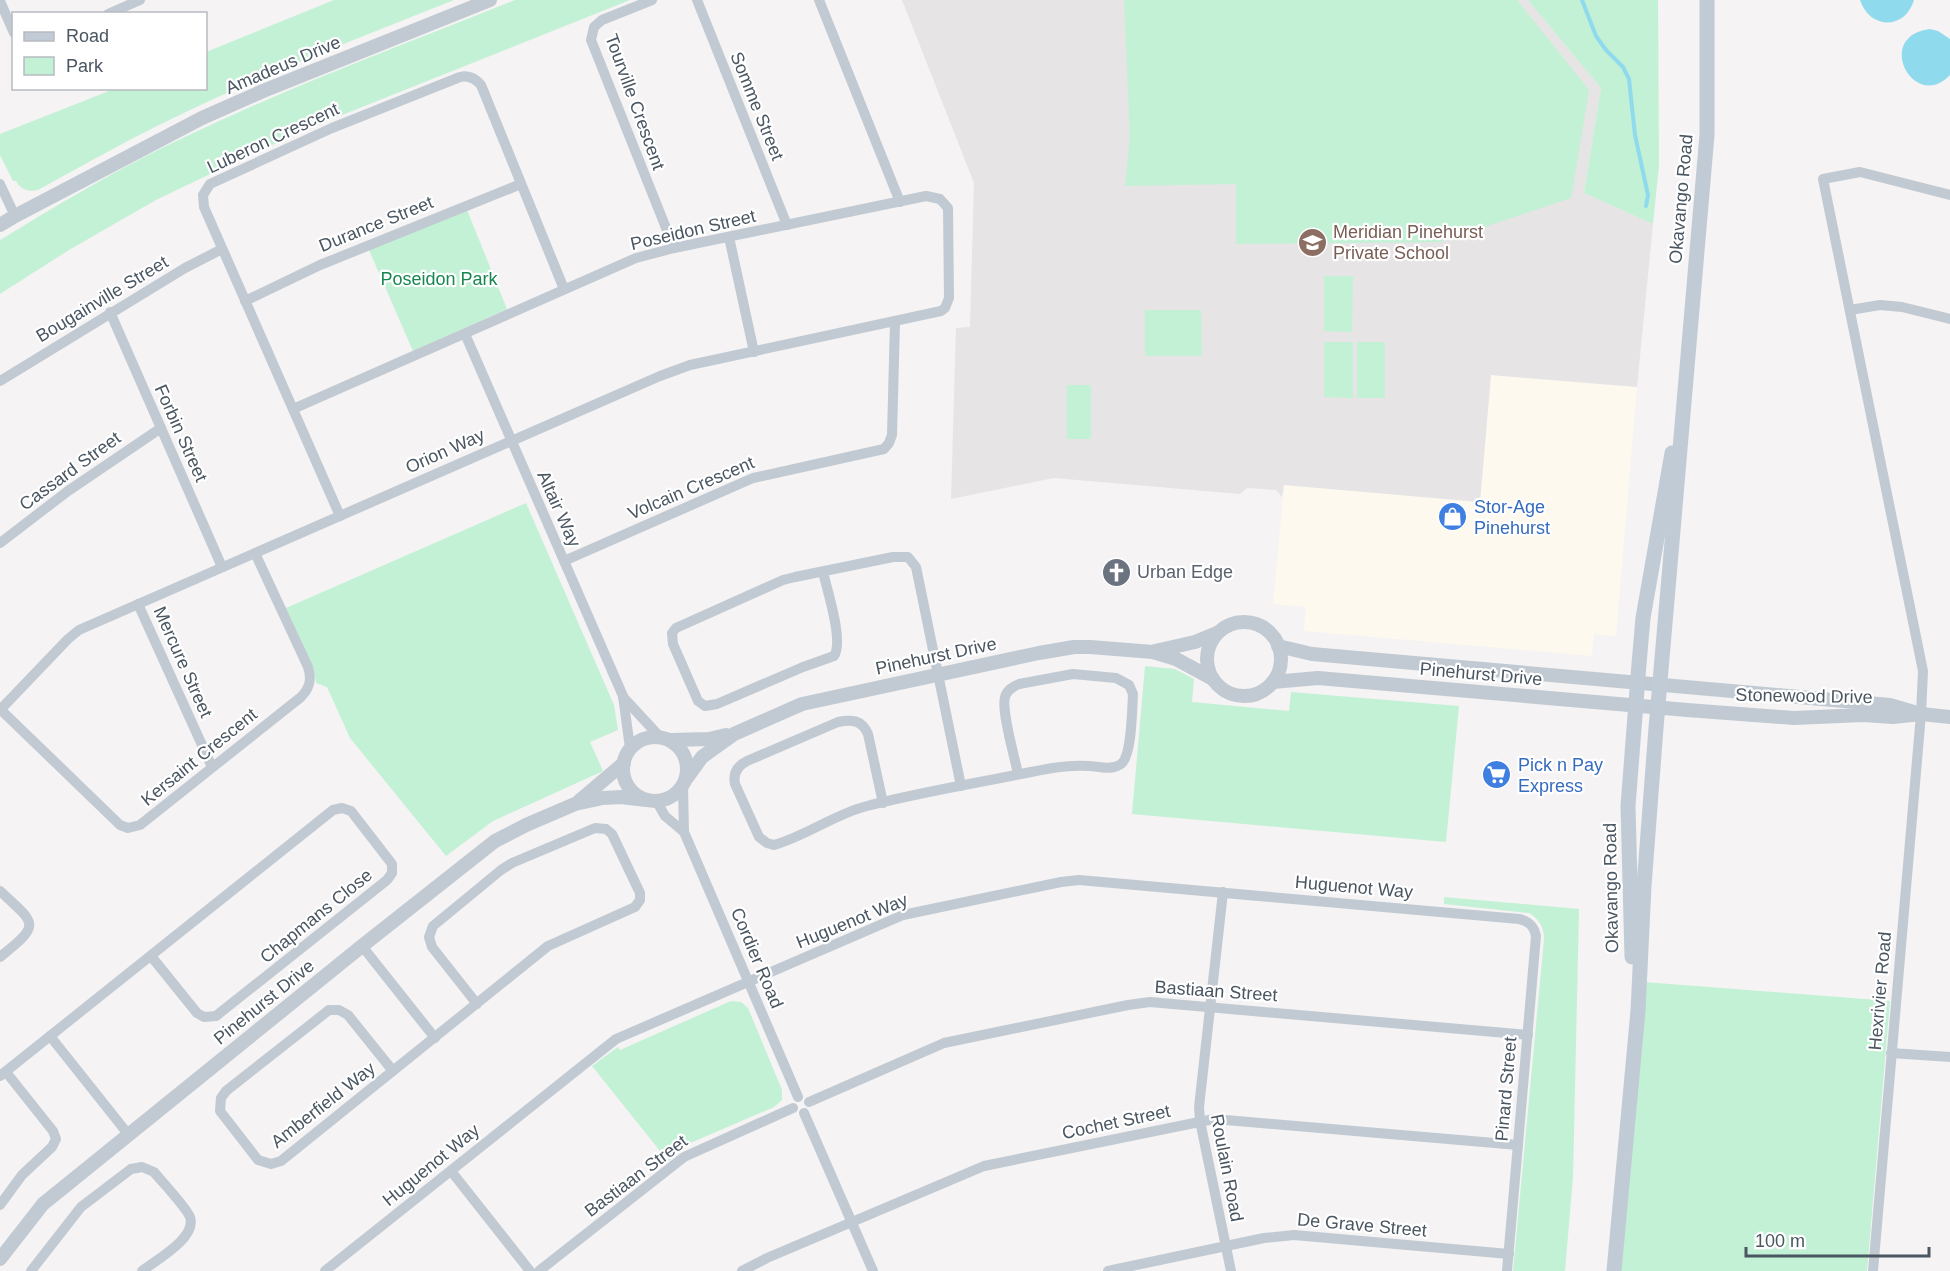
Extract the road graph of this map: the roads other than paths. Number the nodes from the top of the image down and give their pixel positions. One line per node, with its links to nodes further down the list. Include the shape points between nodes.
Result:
1 (141, 0): 8 (street)
2 (490, 0): 15 (street, Amadeus Drive, via 212,114)
3 (652, 0): 19 (street, Tourville Crescent, via 602,20 594,27 591,40)
4 (697, 0): 17 (street, Somme Street)
5 (819, 0): 14 (street)
6 (1707, 0): 31 (main road, Okavango Road, via 1707,135)
7 (0, 1): 10 (street)
8 (126, 3): 9 (street)
9 (111, 12)
10 (12, 28)
11 (0, 184): 15 (street)
12 (521, 184): 20 (street, Luberon Crescent, via 481,85 464,76 332,128 210,184 203,203); 21 (street, Luberon Crescent); 22 (street, Durance Street, via 320,265)
13 (1950, 195): 24 (street, Hexrivier Road, via 1860,172 1823,179)
14 (900, 202): 17 (street, Poseidon Street); 23 (street, Poseidon Street, via 931,196 948,208 949,298)
15 (15, 216): 16 (street, Amadeus Drive)
16 (0, 225)
17 (787, 225): 18 (street, Poseidon Street)
18 (729, 237): 19 (street, Poseidon Street); 29 (street)
19 (674, 248): 21 (street, Poseidon Street, via 636,258)
20 (222, 249): 22 (street, Luberon Crescent); 25 (street, Bougainville Street)
21 (564, 289): 28 (street, Poseidon Street)
22 (245, 301): 32 (street, Luberon Crescent)
23 (943, 309): 27 (street, Orion Way)
24 (1850, 310): 26 (street, via 1880,305); 56 (street, Hexrivier Road, via 1923,671)
25 (110, 312): 30 (street, Bougainville Street); 33 (street, Forbin Street)
26 (1950, 319)
27 (895, 322): 29 (street, Orion Way); 38 (street, Volcain Crescent, via 892,435 884,449 753,478)
28 (465, 334): 32 (street, Poseidon Street); 34 (street, Altair Way)
29 (754, 352): 34 (street, Orion Way, via 676,370)
30 (0, 381)
31 (1684, 400): 48 (main road, Okavango Road, via 1643,618); 49 (main road, Okavango Road)
32 (293, 409): 35 (street, Luberon Crescent)
33 (161, 428): 36 (street, Cassard Street); 39 (street, Forbin Street)
34 (511, 440): 35 (street, Orion Way); 38 (street, Altair Way)
35 (340, 516): 37 (street, Orion Way)
36 (0, 543)
37 (255, 553): 39 (street, Orion Way); 62 (street, Kersaint Crescent, via 311,680 301,697)
38 (564, 561): 51 (street, Altair Way)
39 (222, 567): 41 (street, Orion Way)
40 (823, 572): 40 (street, via 783,580 676,628 672,644 701,704 717,704 834,656 837,634); 45 (street, via 899,556 912,560)
41 (138, 604): 54 (street, Orion Way, via 75,633); 62 (street, Mercure Street)
42 (1220, 632): 43 (street, via 1229,625 1253,624 1264,628); 44 (street, Pinehurst Drive); 46 (street, via 1207,654)
43 (1278, 646): 47 (street, via 1281,659); 48 (street, Pinehurst Drive, via 1312,654)
44 (1153, 652): 45 (street, Pinehurst Drive, via 1074,647); 46 (street, Pinehurst Drive, via 1176,659)
45 (938, 675): 58 (street, Pinehurst Drive, via 812,701); 65 (street)
46 (1212, 679): 47 (street, via 1230,694 1242,696 1254,695)
47 (1273, 682): 52 (street, Pinehurst Drive, via 1327,679)
48 (1637, 683): 49 (street, Pinehurst Drive); 52 (main road, Okavango Road)
49 (1660, 685): 50 (street, Pinehurst Drive); 53 (main road, Okavango Road)
50 (1689, 687): 56 (street, Stonewood Drive, via 1890,705)
51 (623, 696): 59 (street, Altair Way); 60 (street, Altair Way)
52 (1636, 706): 53 (street, Pinehurst Drive); 109 (main road, Okavango Road, via 1628,816 1632,957)
53 (1658, 707): 55 (street, Pinehurst Drive); 110 (main road, Okavango Road, via 1638,1011)
54 (0, 709): 62 (street, Kersaint Crescent, via 123,826 140,825)
55 (1687, 710): 56 (street, Stonewood Drive, via 1794,718)
56 (1921, 714): 57 (street, Stonewood Drive); 82 (street, Hexrivier Road)
57 (1950, 717)
58 (734, 734): 59 (street, Pinehurst Drive, via 709,739); 64 (street, Pinehurst Drive, via 702,757)
59 (666, 739): 60 (street, via 649,737); 64 (street, via 680,747 686,757)
60 (630, 748): 61 (street)
61 (624, 763): 66 (street, via 624,780 629,789); 68 (street, Pinehurst Drive)
62 (212, 767)
63 (1018, 774): 63 (street, via 1004,707 1005,695 1011,688 1073,674 1116,678 1129,685 1133,694 1128,754 1120,765 1060,766); 65 (street)
64 (685, 782): 66 (street, via 667,800); 69 (street, Cordier Road)
65 (961, 786): 67 (street)
66 (652, 801): 68 (street, Pinehurst Drive, via 621,797); 69 (street, Cordier Road)
67 (883, 803): 67 (street, via 770,844 759,837 734,778 739,766 747,761 838,722 857,721 868,734)
68 (575, 804): 73 (street, Pinehurst Drive, via 495,841)
69 (684, 832): 76 (street, Cordier Road)
70 (0, 891): 75 (street, via 26,915 29,926 26,936)
71 (1223, 892): 72 (street, Huguenot Way); 76 (street, Huguenot Way, via 1092,880 1060,882 903,915); 78 (street, Roulain Road)
72 (1519, 919): 79 (street, Pinard Street, via 1529,922 1536,936)
73 (362, 946): 81 (street); 91 (street, Pinehurst Drive)
74 (151, 956): 74 (street, Chapmans Close, via 337,809 351,812 392,864 387,880 216,1017 197,1013); 80 (street, Chapmans Close)
75 (0, 957)
76 (750, 982): 86 (street, Cordier Road); 93 (street, Huguenot Way, via 610,1044)
77 (477, 1004): 77 (street, Amberfield Way, via 432,947 429,938 433,926 506,867 595,828 609,831 640,893 637,905 548,946); 81 (street, Amberfield Way)
78 (1210, 1007): 79 (street, Bastiaan Street); 87 (street, Bastiaan Street, via 1139,1003 944,1043); 90 (street, Roulain Road)
79 (1528, 1035): 92 (street, Pinard Street)
80 (50, 1036): 85 (street, Chapmans Close); 91 (street)
81 (435, 1038): 84 (street, Amberfield Way)
82 (1891, 1053): 83 (street); 111 (street, Hexrivier Road)
83 (1950, 1057)
84 (393, 1071): 84 (street, Amberfield Way, via 276,1163 258,1160 220,1111 226,1091 329,1010 348,1015)
85 (3, 1074): 94 (street, Chapmans Close, via 56,1139)
86 (798, 1097): 87 (street); 88 (street)
87 (808, 1102): 89 (street)
88 (793, 1108): 89 (street); 103 (street, Bastiaan Street, via 684,1156)
89 (804, 1113): 95 (street)
90 (1200, 1121): 92 (street, Cochet Street, via 1214,1119); 95 (street, Cochet Street, via 984,1166); 96 (street, Roulain Road)
91 (128, 1134): 98 (street, Pinehurst Drive, via 43,1204)
92 (1518, 1145): 97 (street, Pinard Street)
93 (451, 1171): 101 (street, Huguenot Way); 102 (street)
94 (0, 1204)
95 (852, 1222): 104 (street, Cochet Street); 105 (street)
96 (1226, 1247): 97 (street, De Grave Street, via 1264,1238 1304,1235); 106 (street, De Grave Street); 107 (street, Roulain Road)
97 (1509, 1254): 108 (street, Pinard Street)
98 (0, 1259)
99 (31, 1271): 100 (street, via 77,1210 124,1173 138,1167 154,1172 188,1214 191,1225 186,1236)
100 (142, 1271)
101 (325, 1271)
102 (530, 1271)
103 (539, 1271)
104 (742, 1271)
105 (873, 1271)
106 (1108, 1271)
107 (1231, 1271)
108 (1507, 1271)
109 (1608, 1271)
110 (1614, 1271)
111 (1873, 1271)

